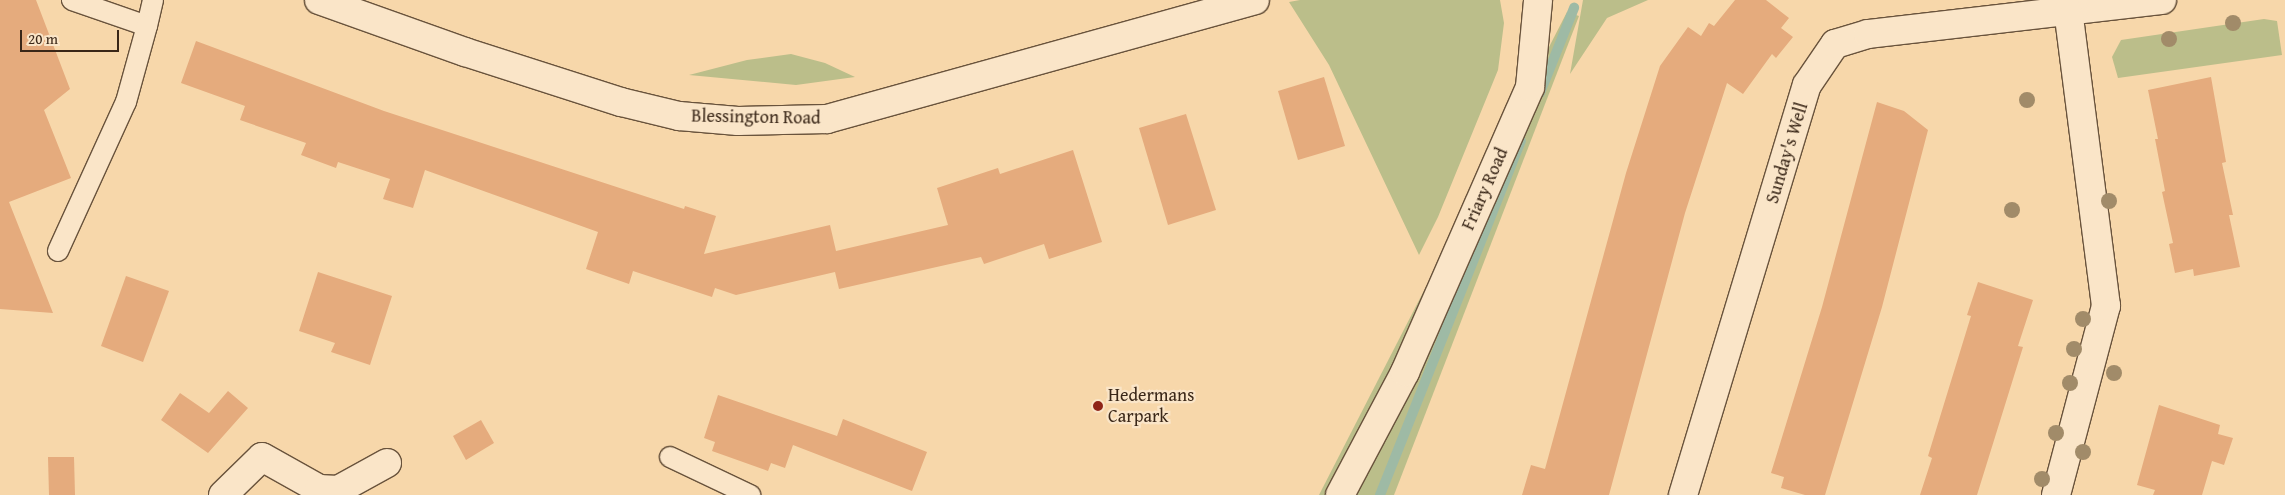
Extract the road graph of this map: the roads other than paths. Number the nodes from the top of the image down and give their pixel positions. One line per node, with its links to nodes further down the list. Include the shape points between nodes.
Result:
1 (72, 0): 8 (lane)
2 (153, 0): 8 (lane)
3 (319, 0): 4 (street, Blessington Road, via 465,52 621,102 679,116 738,121 828,119)
4 (1255, 0)
5 (1538, 0): 14 (street, Friary Road, via 1530,87 1406,372)
6 (2162, 0): 7 (street, Sunday's Well)
7 (2068, 11): 15 (street, Sunday's Well, via 1868,34 1835,44 1807,85); 16 (street, via 2106,306)
8 (147, 26): 9 (lane, via 126,102)
9 (58, 251)
10 (670, 457): 13 (lane)
11 (387, 463): 12 (street, via 338,490 319,489 262,457)
12 (222, 495)
13 (750, 495)
14 (1340, 495)
15 (1683, 495)
16 (2056, 495)

